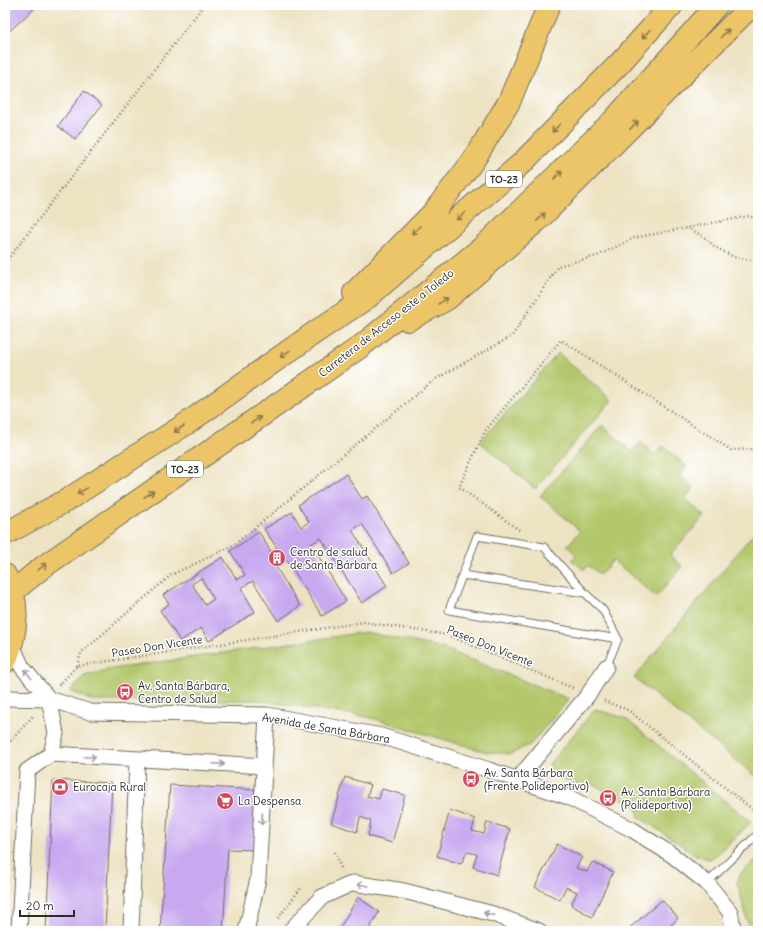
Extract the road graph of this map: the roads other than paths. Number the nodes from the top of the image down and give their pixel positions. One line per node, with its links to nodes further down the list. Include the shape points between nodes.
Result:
1 (535, 5): 6 (main road, via 499,96)
2 (549, 5): 6 (main road, via 509,102 473,160)
3 (672, 5): 7 (main road, TO-23, one-way to 7, via 620,63 522,163 368,297)
4 (717, 5): 8 (main road, Carretera de Acceso este a Toledo / TO-23, one-way to 4, via 484,246 613,121)
5 (752, 5): 8 (main road, one-way to 5, via 447,299 539,219)
6 (433, 213): 7 (main road, one-way to 7)
7 (316, 331): 9 (main road, TO-23, one-way to 9, via 189,422 67,500)
8 (360, 347): 11 (main road, Carretera de Acceso este a Toledo / TO-23, one-way to 8, via 43,567)
9 (5, 534)
10 (462, 575): 12 (lane); 12 (lane, via 477,536 544,547); 13 (lane, via 449,610)
11 (9, 584): 14 (main road, via 16,610 16,622)
12 (585, 593): 13 (lane, via 603,610)
13 (618, 640): 15 (lane)
14 (9, 653): 17 (street, one-way to 14)
15 (606, 667): 22 (street, via 588,695)
16 (5, 698): 17 (street, Avenida de Santa Bárbara)
17 (49, 699): 18 (street, Avenida de Santa Bárbara, via 90,712); 19 (street, via 56,733)
18 (267, 715): 21 (street); 22 (street, Avenida de Santa Bárbara, via 381,736)
19 (51, 754): 20 (street, one-way to 20); 25 (street, via 27,771)
20 (137, 759): 21 (street, one-way to 21); 26 (street)
21 (264, 766): 27 (street, one-way to 27, via 258,879)
22 (518, 779): 24 (street, Avenida de Santa Bárbara, via 568,797 633,830 672,855)
23 (758, 834): 24 (lane)
24 (707, 883): 30 (street, Avenida de Santa Bárbara, via 730,912)
25 (19, 931)
26 (131, 931)
27 (246, 931)
28 (290, 931): 29 (street, one-way to 28, via 493,914 419,895 353,883 322,896)
29 (540, 931)
30 (734, 931)

